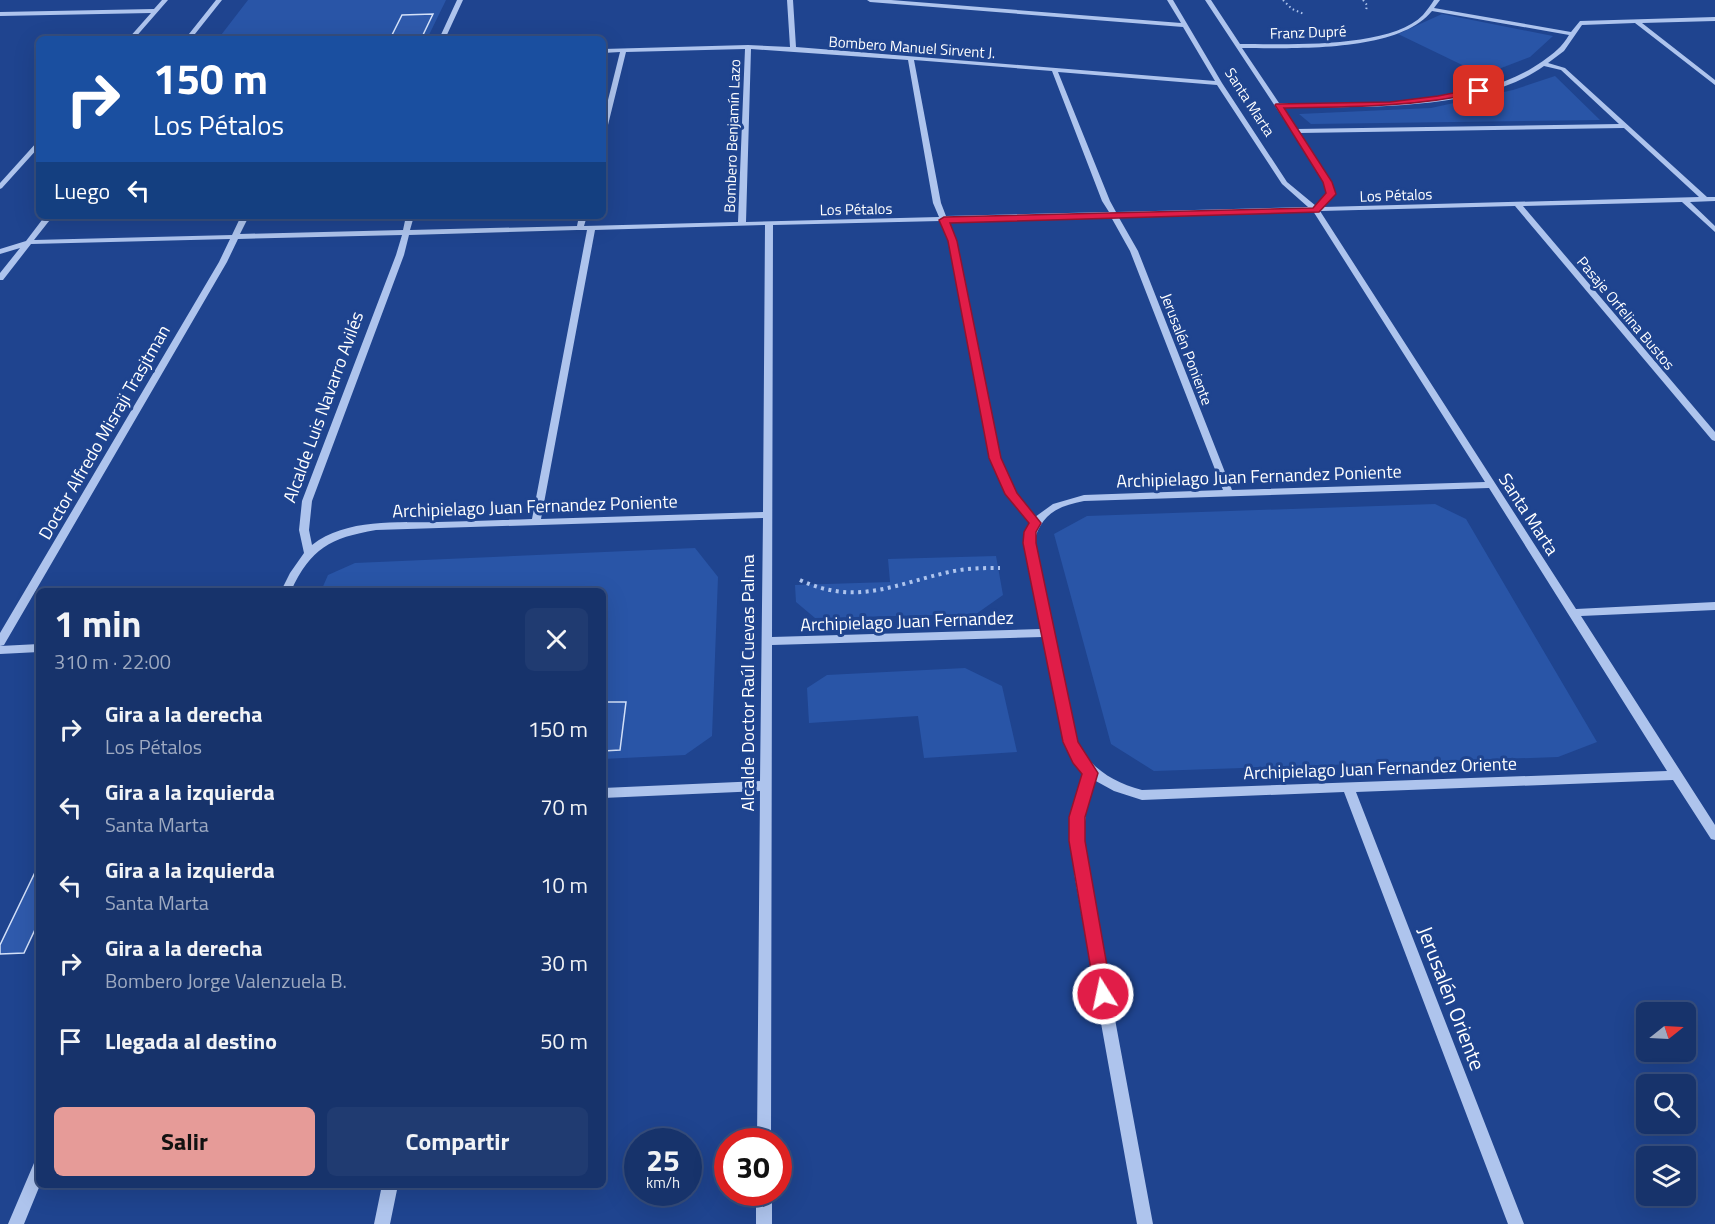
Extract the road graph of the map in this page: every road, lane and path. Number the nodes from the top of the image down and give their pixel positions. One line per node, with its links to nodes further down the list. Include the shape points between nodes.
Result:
1 (165, 0): 12 (street)
2 (219, 0): 19 (street)
3 (460, 0): 20 (street)
4 (790, 0): 23 (street)
5 (870, 0): 16 (street)
6 (1170, 0): 16 (street, Santa Marta)
7 (1208, 0): 21 (street, Santa Marta)
8 (1282, 0): 10 (path)
9 (1437, 0): 11 (street, Franz Dupré)
10 (1286, 5)
11 (1432, 9): 17 (street); 21 (street, Franz Dupré, via 1408,26 1368,39 1329,45)
12 (155, 11): 13 (street); 18 (street)
13 (0, 15)
14 (1715, 19): 15 (street)
15 (1635, 21): 17 (street, via 1580,23); 30 (street)
16 (1184, 25): 29 (street, Santa Marta)
17 (1572, 34): 27 (street, via 1564,48)
18 (134, 36)
19 (190, 36)
20 (443, 36)
21 (1238, 45): 31 (street, Santa Marta)
22 (748, 47): 23 (street, Bombero Manuel Sirvent J.); 25 (street, Bombero Manuel Sirvent J.); 48 (street, Bombero Benjamín Lazo)
23 (793, 49): 26 (street, Bombero Manuel Sirvent J.)
24 (606, 51): 25 (street, Bombero Manuel Sirvent J.)
25 (623, 51): 32 (street)
26 (911, 59): 28 (street, Bombero Manuel Sirvent J.); 47 (street, via 937,203)
27 (1544, 64): 31 (street, via 1479,91 1438,99 1390,104); 33 (street, via 1563,69)
28 (1054, 69): 29 (street, Bombero Manuel Sirvent J.); 42 (street, Jerusalén Poniente)
29 (1219, 83): 41 (street, Santa Marta, via 1284,183)
30 (1715, 83)
31 (1279, 105): 34 (street, Santa Marta)
32 (606, 121)
33 (1626, 126): 34 (street); 39 (street)
34 (1296, 131): 41 (street, Santa Marta, via 1328,182 1331,194)
35 (36, 146): 36 (street)
36 (0, 187)
37 (1715, 199): 39 (street, Los Pétalos)
38 (1684, 200): 39 (street, Los Pétalos); 40 (street, Los Pétalos); 52 (street)
39 (1706, 200)
40 (1517, 204): 41 (street, Los Pétalos); 58 (street, Pasaje Orfelina Bustos)
41 (1316, 210): 42 (street, Los Pétalos); 59 (street, Santa Marta)
42 (1116, 216): 47 (street, Los Pétalos); 60 (street, Jerusalén Poniente, via 1134,251)
43 (47, 219): 55 (street)
44 (244, 219): 54 (street, Doctor Alfredo Misraji Trasjtman)
45 (409, 219): 53 (street, Alcalde Luis Navarro Avilés)
46 (582, 219): 50 (street)
47 (944, 220): 49 (street, Los Pétalos); 63 (street, via 952,241 995,458 1011,494)
48 (742, 225): 49 (street, Los Pétalos); 51 (street, Los Pétalos)
49 (769, 225): 61 (street, Alcalde Doctor Raúl Cuevas Palma)
50 (580, 229): 51 (street, Los Pétalos); 53 (street, Los Pétalos)
51 (591, 229): 62 (street)
52 (1715, 230)
53 (405, 233): 54 (street, Los Pétalos); 64 (street, Alcalde Luis Navarro Avilés, via 308,501 304,517)
54 (235, 237): 55 (street, Los Pétalos); 72 (street, Doctor Alfredo Misraji Trasjtman)
55 (29, 242): 56 (street, Los Pétalos); 57 (street)
56 (0, 252)
57 (0, 278)
58 (1715, 438)
59 (1490, 485): 60 (street, Archipielago Juan Fernandez Poniente); 69 (street, Santa Marta)
60 (1229, 494): 63 (street, Archipielago Juan Fernandez Poniente, via 1084,498 1055,506)
61 (767, 515): 62 (street, Archipielago Juan Fernandez Poniente); 66 (street, Alcalde Doctor Raúl Cuevas Palma)
62 (536, 522): 64 (street, Archipielago Juan Fernandez Poniente, via 357,529 338,535)
63 (1035, 523): 65 (street, via 1029,543)
64 (309, 553): 67 (street, via 299,563)
65 (1034, 566): 66 (path, via 955,571 860,594 821,589 796,577); 70 (street)
66 (767, 579): 71 (street, Alcalde Doctor Raúl Cuevas Palma)
67 (287, 588)
68 (1715, 606): 69 (street)
69 (1574, 613): 76 (street, Santa Marta)
70 (1048, 633): 71 (street, Archipielago Juan Fernandez); 75 (street, via 1070,742)
71 (767, 641): 77 (street, Alcalde Doctor Raúl Cuevas Palma)
72 (0, 642)
73 (36, 648): 74 (street)
74 (0, 650)
75 (1090, 773): 78 (street, Archipielago Juan Fernandez Oriente, via 1108,784 1142,795); 88 (street, via 1077,817 1079,860)
76 (1677, 775): 78 (street, Archipielago Juan Fernandez Oriente); 80 (street, Santa Marta)
77 (766, 786): 79 (street); 81 (street, Alcalde Doctor Raúl Cuevas Palma)
78 (1348, 788): 89 (street, Jerusalén Oriente)
79 (606, 793)
80 (1715, 835)
81 (764, 1128)
82 (36, 1175): 85 (street)
83 (389, 1188): 86 (street)
84 (764, 1206): 87 (street)
85 (16, 1224)
86 (382, 1224)
87 (764, 1224)
88 (1145, 1224)
89 (1516, 1224)

